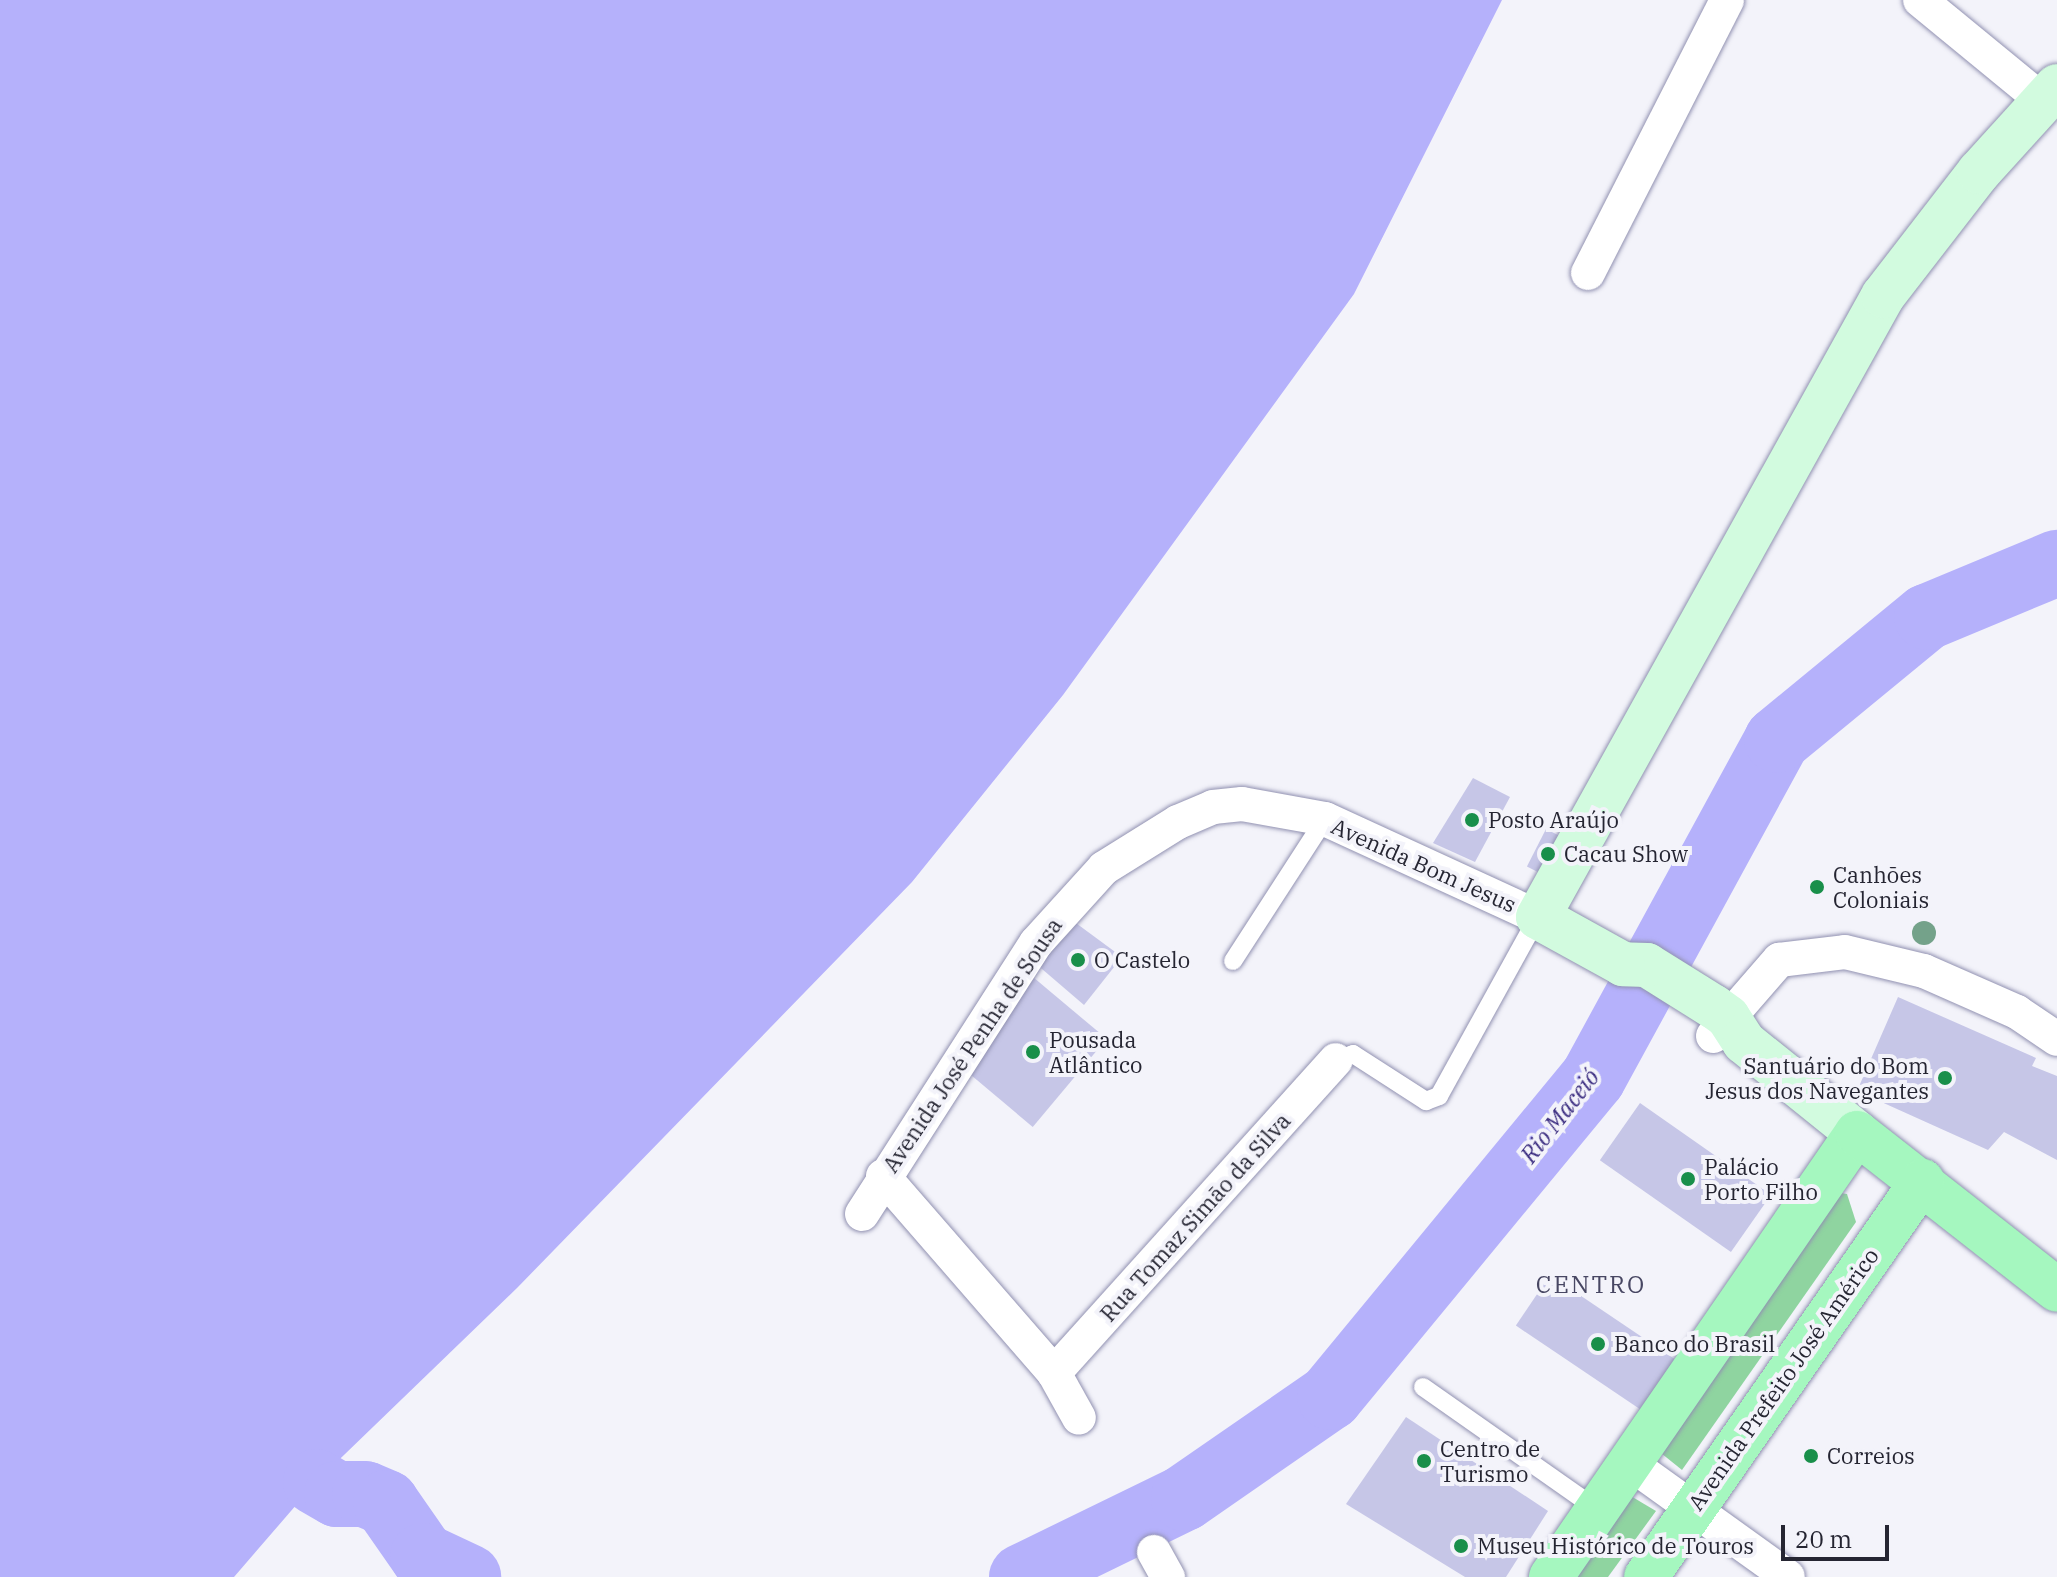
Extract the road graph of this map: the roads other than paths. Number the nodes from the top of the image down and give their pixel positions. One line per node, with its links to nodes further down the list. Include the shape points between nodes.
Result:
1 (1727, 0): 4 (street)
2 (1920, 0): 3 (street)
3 (2050, 93): 7 (main road, via 1979,172 1883,296)
4 (1588, 273)
5 (1213, 807): 6 (street, Avenida Bom Jesus, via 1242,804); 13 (street, Avenida José Penha de Sousa, via 1138,844 1074,898 1036,943)
6 (1325, 819): 7 (street, Avenida Bom Jesus); 8 (lane)
7 (1538, 917): 9 (main road, Avenida Bom Jesus); 11 (lane, via 1439,1096 1426,1101 1353,1054)
8 (1233, 961)
9 (1720, 1026): 10 (street, via 1779,960 1845,952 1924,971 2017,1012); 12 (main road, Avenida Bom Jesus)
10 (2057, 1039)
11 (1336, 1060): 17 (street, Rua Tomaz Simão da Silva)
12 (1857, 1133): 14 (main road, Avenida Bom Jesus); 20 (main road)
13 (883, 1176): 15 (street, Avenida José Penha de Sousa); 17 (street)
14 (1922, 1181): 16 (main road, Avenida Bom Jesus); 21 (main road, Avenida Prefeito José Américo)
15 (862, 1214)
16 (2057, 1290)
17 (1054, 1373): 19 (street)
18 (1423, 1387): 22 (lane)
19 (1079, 1418)
20 (1631, 1464): 21 (street); 22 (main road)
21 (1694, 1505): 24 (main road, Avenida Prefeito José Américo); 25 (street)
22 (1598, 1510): 23 (main road)
23 (1551, 1577)
24 (1646, 1577)
25 (1788, 1577)

